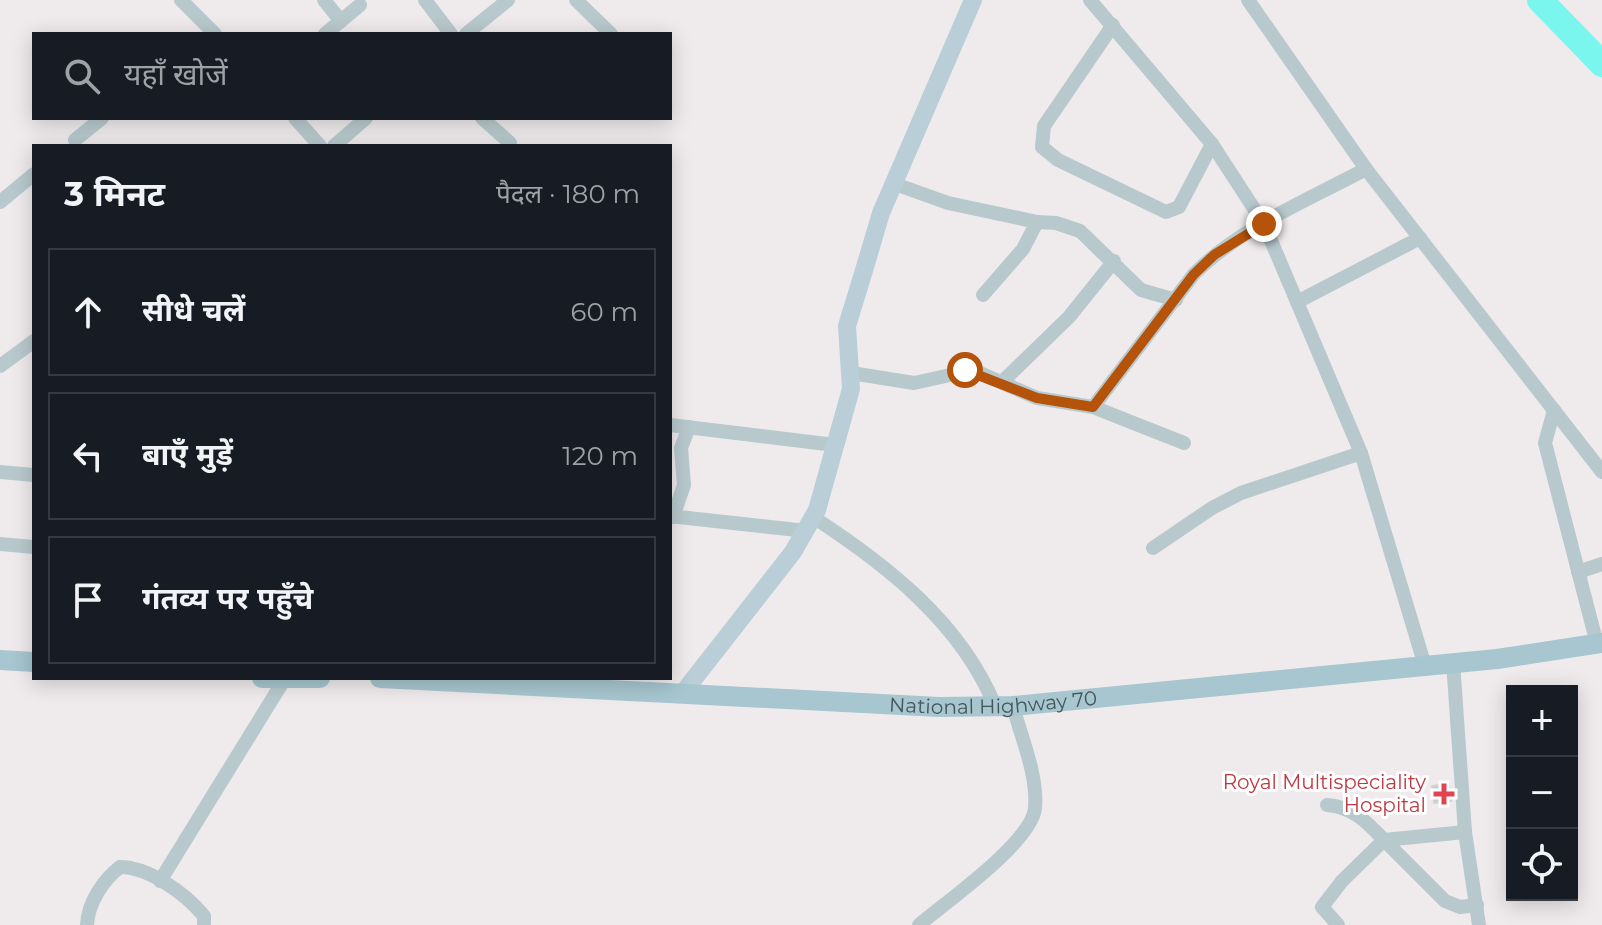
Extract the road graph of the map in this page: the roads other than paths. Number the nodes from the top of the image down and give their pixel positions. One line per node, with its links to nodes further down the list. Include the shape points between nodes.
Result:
1 (181, 0): 12 (street)
2 (324, 0): 10 (street)
3 (425, 0): 14 (street)
4 (508, 0): 15 (street)
5 (576, 0): 16 (street)
6 (973, 0): 28 (main road)
7 (1090, 0): 11 (street)
8 (1248, 0): 26 (street)
9 (360, 5): 10 (street)
10 (341, 21): 13 (street)
11 (1113, 25): 25 (street); 25 (street, via 1044,126 1040,141 1047,152 1166,212 1179,207)
12 (213, 32)
13 (327, 32)
14 (449, 32)
15 (468, 32)
16 (609, 32)
17 (100, 120): 22 (street)
18 (297, 120): 23 (street)
19 (364, 120): 24 (street)
20 (484, 120): 21 (street)
21 (510, 143)
22 (74, 144)
23 (318, 144)
24 (336, 144)
25 (1212, 144): 31 (street)
26 (1366, 169): 31 (street); 32 (street)
27 (32, 176): 29 (street)
28 (895, 184): 30 (street, via 948,203); 39 (main road, via 847,326)
29 (0, 202)
30 (1037, 222): 33 (street, via 1080,231); 34 (street, via 1023,249)
31 (1264, 224): 35 (street, via 1214,255); 36 (street)
32 (1420, 238): 36 (street); 42 (street)
33 (1114, 261): 35 (street, via 1146,293); 40 (street, via 1069,317)
34 (983, 295)
35 (1176, 300): 41 (street)
36 (1297, 302): 47 (street)
37 (32, 342): 38 (street)
38 (0, 366)
39 (851, 373): 40 (street, via 914,383 973,370); 46 (main road)
40 (1002, 382): 41 (street, via 1037,398)
41 (1093, 407): 45 (street)
42 (1554, 410): 49 (street); 57 (street, via 1545,443)
43 (672, 425): 44 (street)
44 (689, 427): 46 (street); 51 (street, via 681,448 684,485)
45 (1184, 443)
46 (835, 445): 52 (main road)
47 (1361, 453): 55 (street, via 1241,493); 62 (street)
48 (0, 472): 50 (street)
49 (1602, 472)
50 (32, 475)
51 (672, 517): 52 (street)
52 (810, 524): 65 (main road); 66 (street, via 859,546 928,607)
53 (0, 544): 54 (street)
54 (32, 547)
55 (1153, 548)
56 (1602, 564): 57 (street)
57 (1578, 572): 58 (street)
58 (1600, 643): 61 (main road, National Highway 70, via 1562,652)
59 (0, 660): 60 (main road)
60 (32, 662)
61 (1453, 662): 62 (main road, National Highway 70); 68 (street)
62 (1425, 666): 66 (main road, National Highway 70)
63 (284, 680): 70 (street)
64 (418, 680): 65 (main road, National Highway 70)
65 (682, 694): 66 (main road, National Highway 70)
66 (1004, 706): 74 (street, via 1033,780 1032,821 1012,845)
67 (1327, 805): 69 (street, via 1363,818)
68 (1465, 832): 69 (street); 71 (street)
69 (1384, 840): 71 (street, via 1445,901 1460,907); 75 (street, via 1322,907)
70 (160, 881): 72 (street, via 120,867 105,879); 73 (street, via 194,903)
71 (1477, 905): 76 (street)
72 (87, 925)
73 (204, 925)
74 (919, 925)
75 (1338, 925)
76 (1479, 925)

